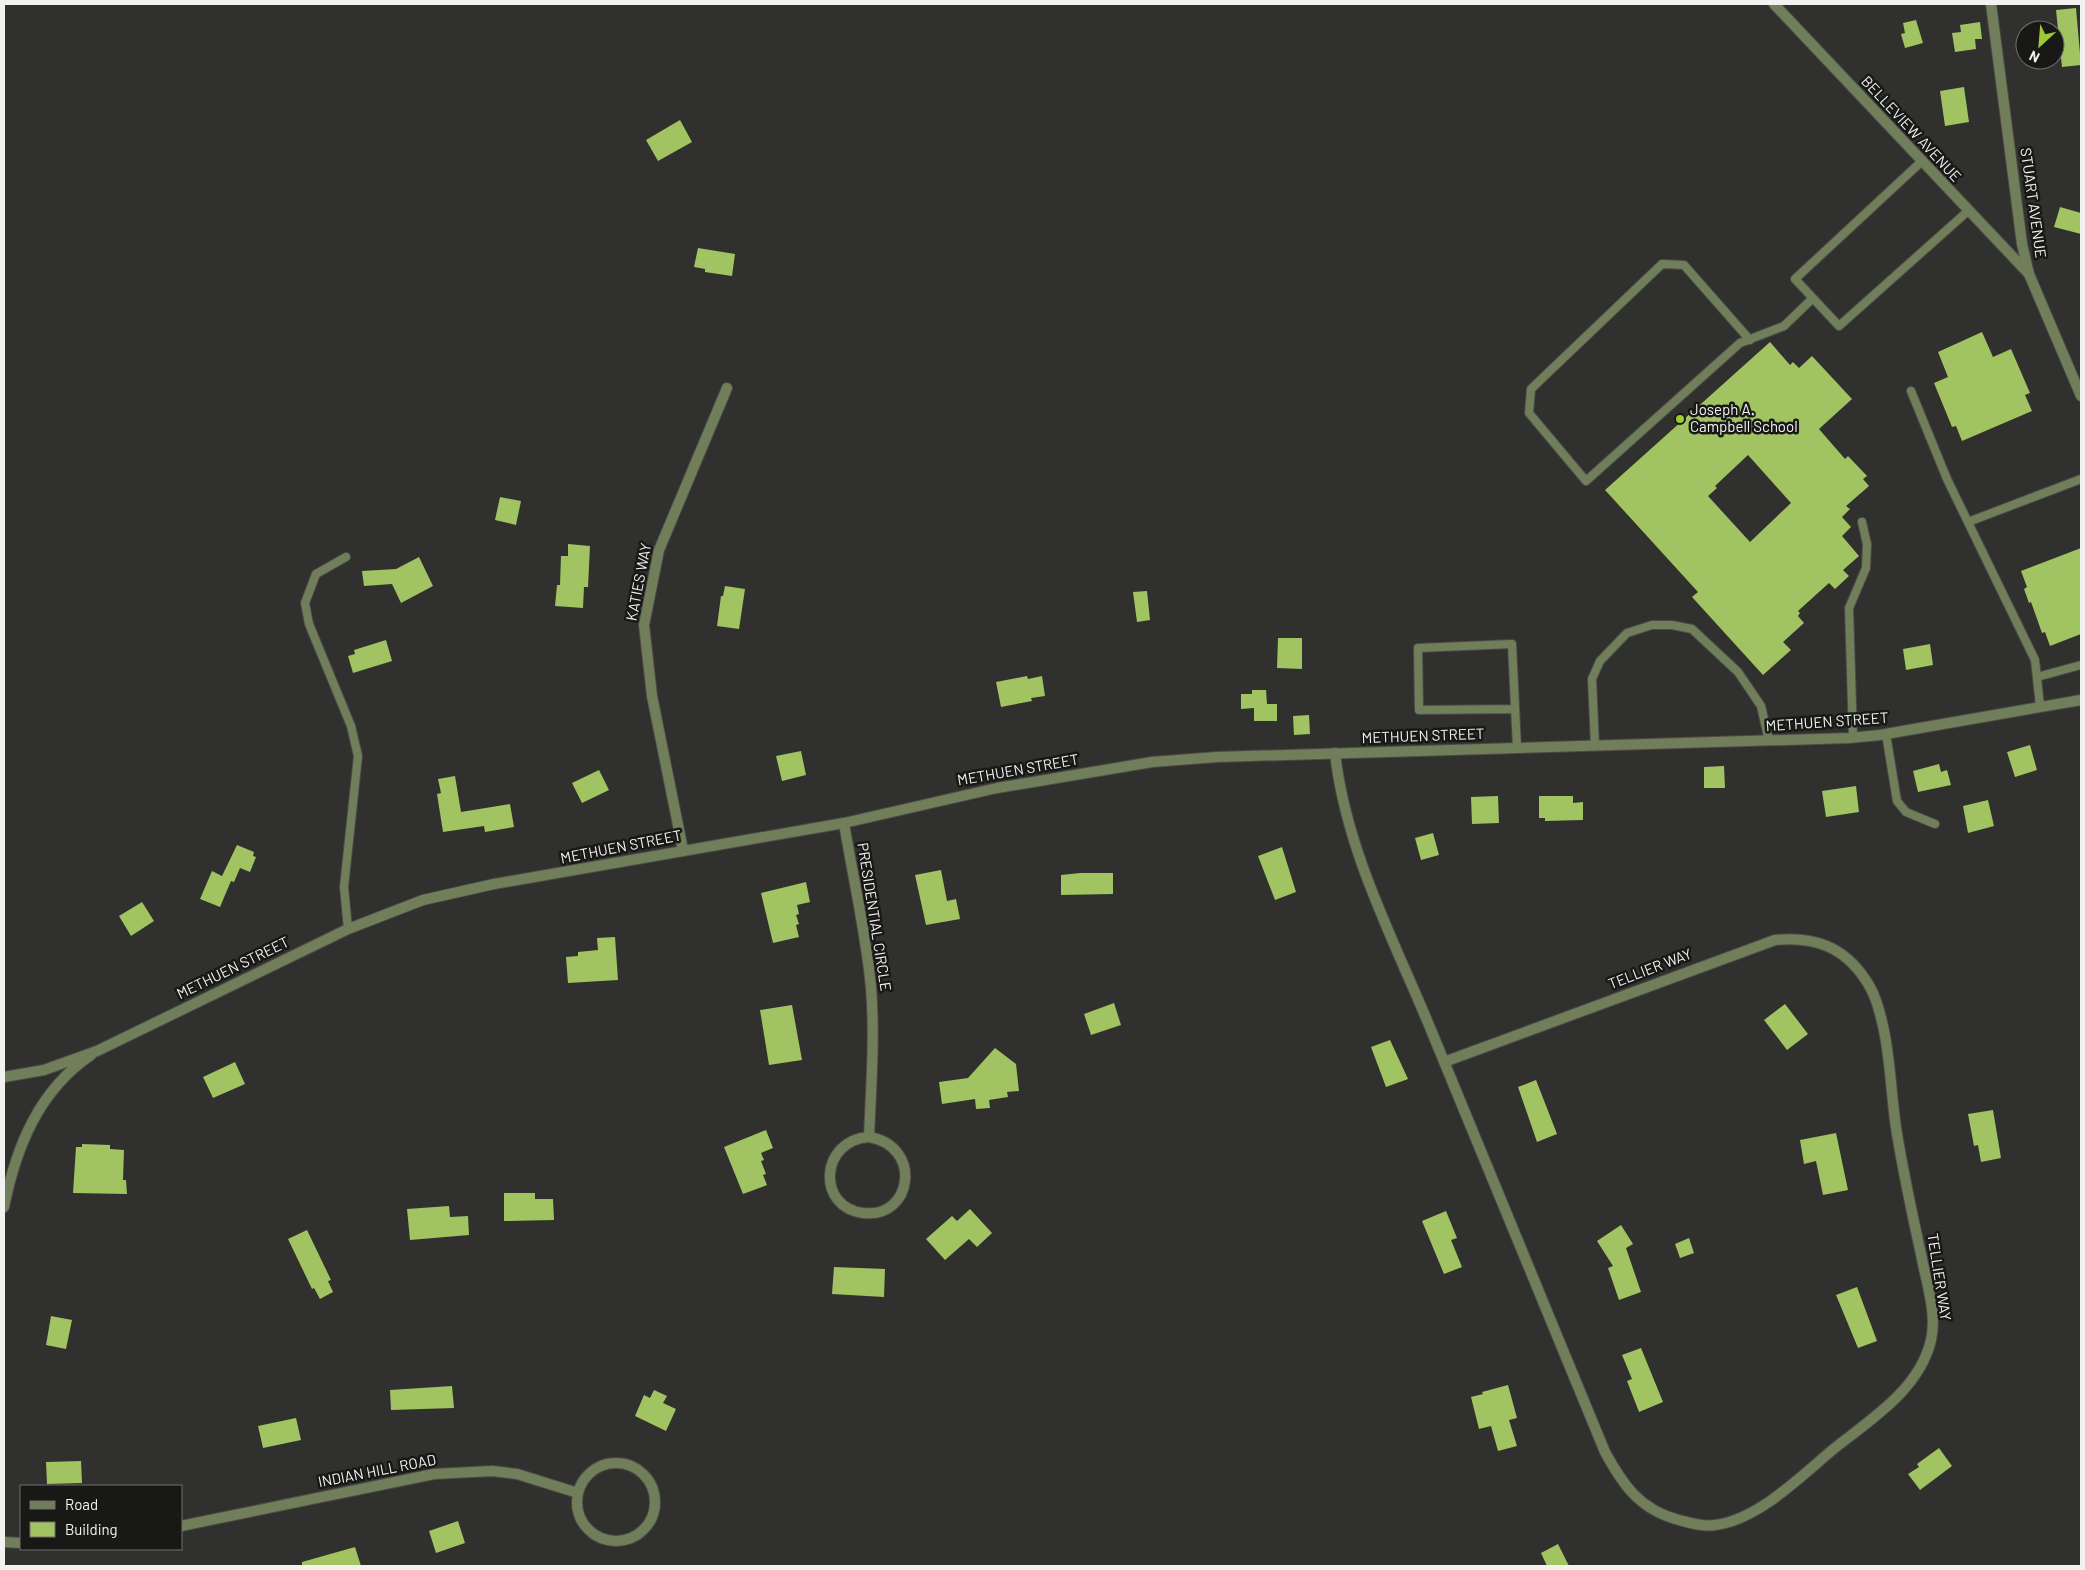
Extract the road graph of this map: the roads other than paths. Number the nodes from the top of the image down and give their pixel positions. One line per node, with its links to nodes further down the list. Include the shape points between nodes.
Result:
1 (1774, 4): 3 (street, BELLEVIEW AVENUE)
2 (1991, 4): 5 (street, STUART AVENUE, via 2022,244)
3 (1921, 162): 4 (street, BELLEVIEW AVENUE); 6 (lane, via 1795,279)
4 (1968, 212): 5 (street, BELLEVIEW AVENUE); 6 (lane, via 1839,326)
5 (2029, 274): 10 (street, STUART AVENUE)
6 (1813, 298): 7 (lane, via 1784,326)
7 (1750, 340): 7 (lane, via 1740,343 1586,481 1529,413 1531,389 1662,264 1684,265)
8 (727, 388): 28 (street, KATIES WAY, via 659,550 644,625 652,696)
9 (1911, 391): 13 (lane)
10 (2081, 396)
11 (2081, 479): 13 (lane)
12 (1862, 522): 21 (lane, via 1867,544 1866,568 1849,608)
13 (1968, 522): 16 (lane, via 2035,660)
14 (346, 557): 29 (lane, via 316,574 305,603 310,624 351,726 358,756 344,887)
15 (2081, 665): 16 (lane)
16 (2037, 677): 18 (lane)
17 (2081, 700): 18 (street, METHUEN STREET)
18 (2040, 706): 20 (street, METHUEN STREET)
19 (1515, 709): 19 (lane, via 1512,644 1418,648 1419,710); 24 (lane)
20 (1886, 734): 21 (street, METHUEN STREET); 27 (lane, via 1897,800 1906,812)
21 (1853, 737): 22 (street, METHUEN STREET)
22 (1769, 741): 23 (street, METHUEN STREET); 23 (lane, via 1761,706 1738,672 1692,629 1672,625 1652,626 1628,633 1600,661 1592,679)
23 (1595, 746): 24 (street, METHUEN STREET)
24 (1517, 748): 25 (street, METHUEN STREET)
25 (1335, 753): 26 (street, METHUEN STREET, via 1152,762 997,788); 31 (street, TELLIER WAY, via 1340,792 1350,830)
26 (844, 823): 28 (street, METHUEN STREET); 33 (street, PRESIDENTIAL CIRCLE, via 871,988)
27 (1935, 824)
28 (683, 850): 29 (street, METHUEN STREET, via 423,900)
29 (348, 929): 30 (street, METHUEN STREET)
30 (103, 1048): 32 (street, METHUEN STREET, via 44,1070); 34 (street, via 78,1064 42,1102 20,1144)
31 (1444, 1062): 31 (street, TELLIER WAY, via 1605,1452 1623,1483 1645,1504 1668,1517 1714,1526 1751,1512 1771,1500 1886,1408 1915,1375 1926,1354 1933,1323 1897,1133 1884,1029 1877,1002 1866,980 1840,954 1809,939 1775,940)
32 (4, 1077)
33 (869, 1137): 33 (street, via 846,1143 830,1168 831,1184 837,1198 849,1208 864,1213 887,1208 899,1196 905,1182 905,1165 897,1151 884,1141)
34 (4, 1207)
35 (578, 1493): 35 (street, via 580,1518 587,1528 608,1541 633,1538 651,1520 655,1507 649,1482 641,1472 629,1466 603,1466 591,1472); 36 (street, INDIAN HILL ROAD, via 517,1474 492,1470 434,1474)
36 (182, 1526)
37 (4, 1542): 38 (street)
38 (20, 1543)

